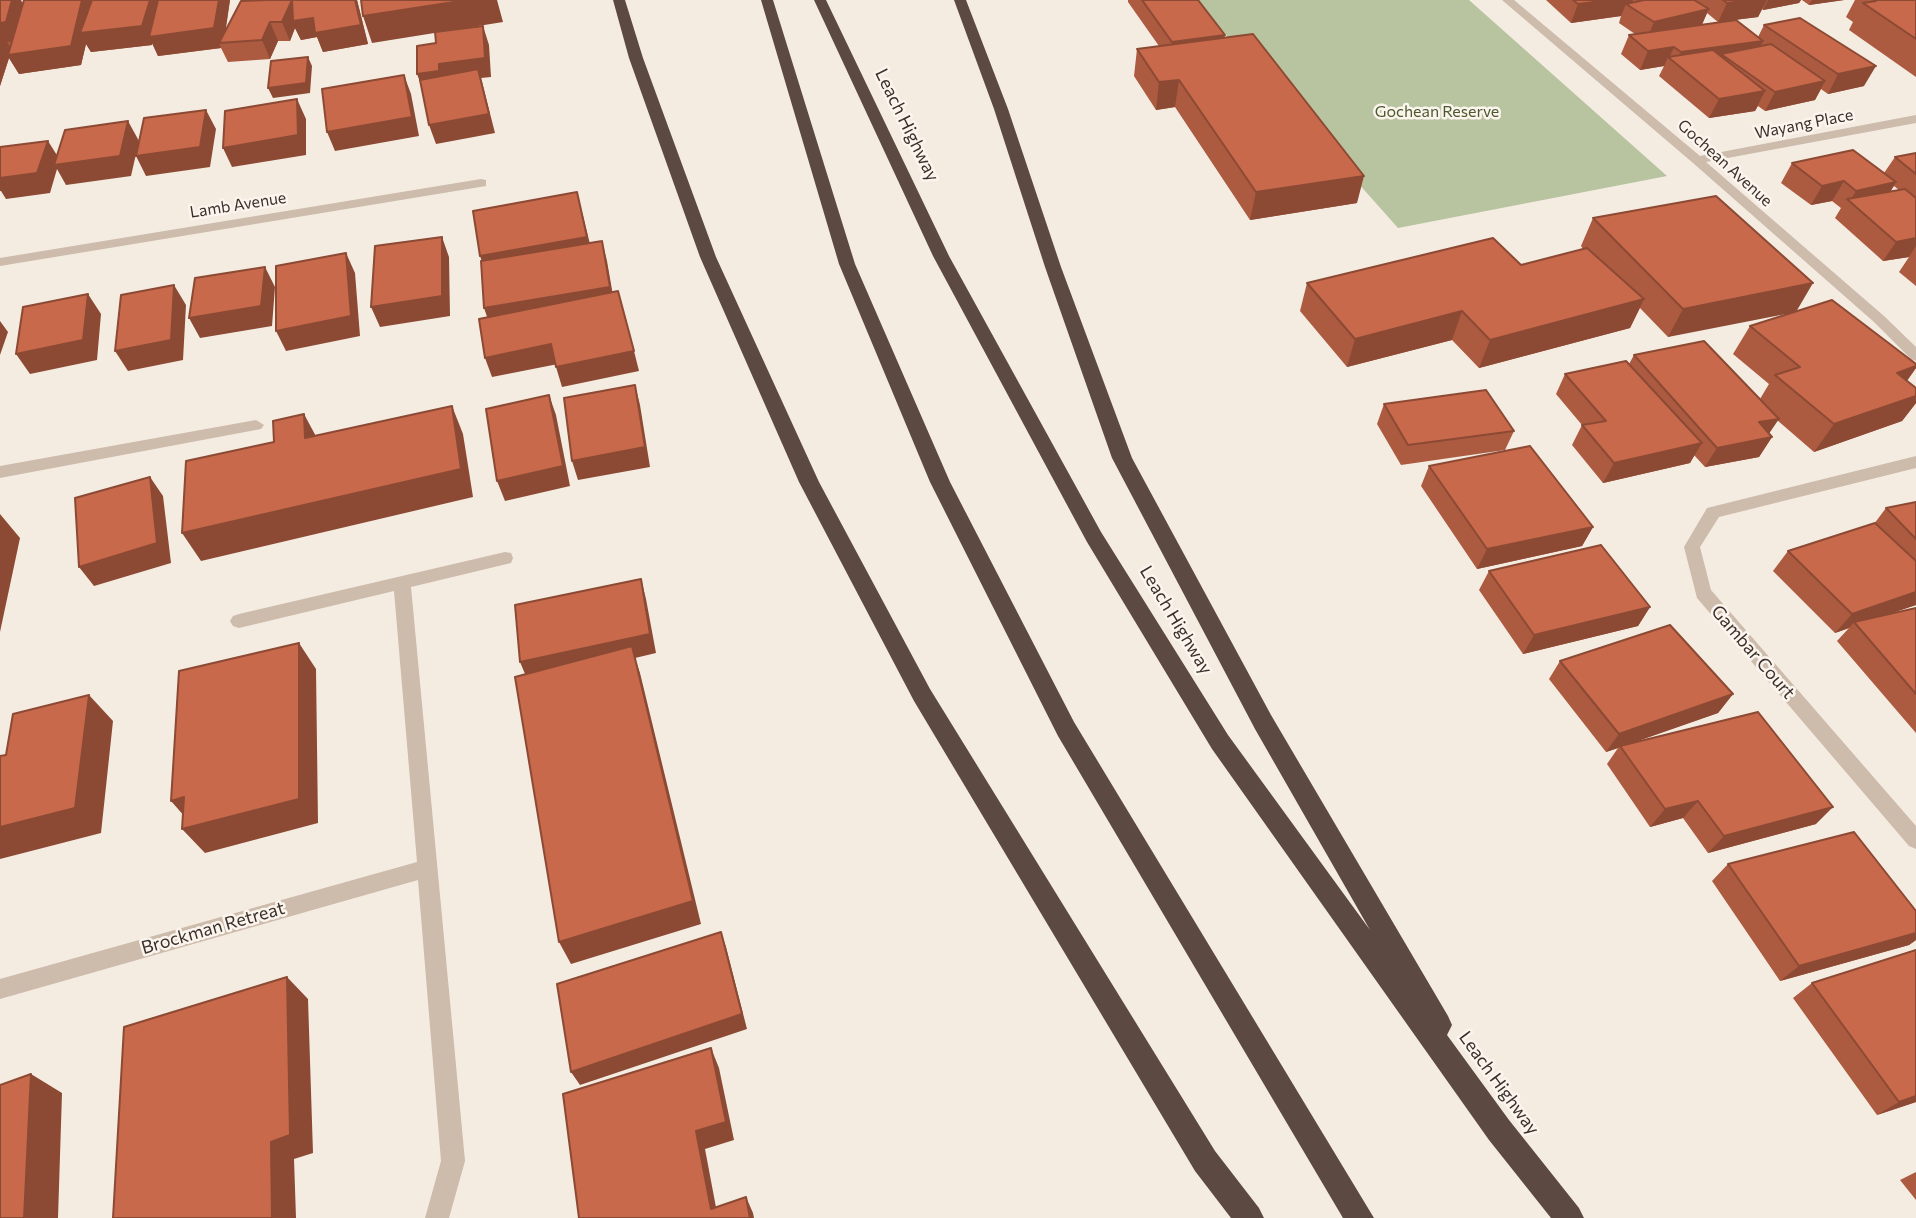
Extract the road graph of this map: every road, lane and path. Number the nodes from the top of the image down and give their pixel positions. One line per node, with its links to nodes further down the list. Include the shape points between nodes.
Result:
1 (619, 0): 22 (highway, via 708,257 809,482 929,707 1205,1161)
2 (767, 0): 23 (highway, via 847,264 940,482 1066,729)
3 (820, 0): 20 (highway, Leach Highway, via 941,256 1094,537 1220,742)
4 (960, 0): 20 (highway, via 1122,458 1263,722)
5 (1507, 0): 7 (street, Gochean Avenue)
6 (1916, 118): 7 (street, Wayang Place)
7 (1697, 160): 10 (street, Gochean Avenue)
8 (481, 183): 9 (street, Lamb Avenue)
9 (0, 262)
10 (1916, 356)
11 (257, 425): 13 (street)
12 (1916, 462): 17 (street, Gambar Court, via 1713,512 1692,547 1703,593)
13 (0, 472)
14 (505, 558): 15 (street)
15 (402, 582): 16 (street); 18 (street)
16 (239, 621)
17 (1916, 840)
18 (427, 867): 19 (street, Brockman Retreat); 21 (street, via 453,1161)
19 (0, 989)
20 (1499, 1130): 24 (highway, Leach Highway)
21 (437, 1218)
22 (1249, 1218)
23 (1359, 1218)
24 (1569, 1218)

